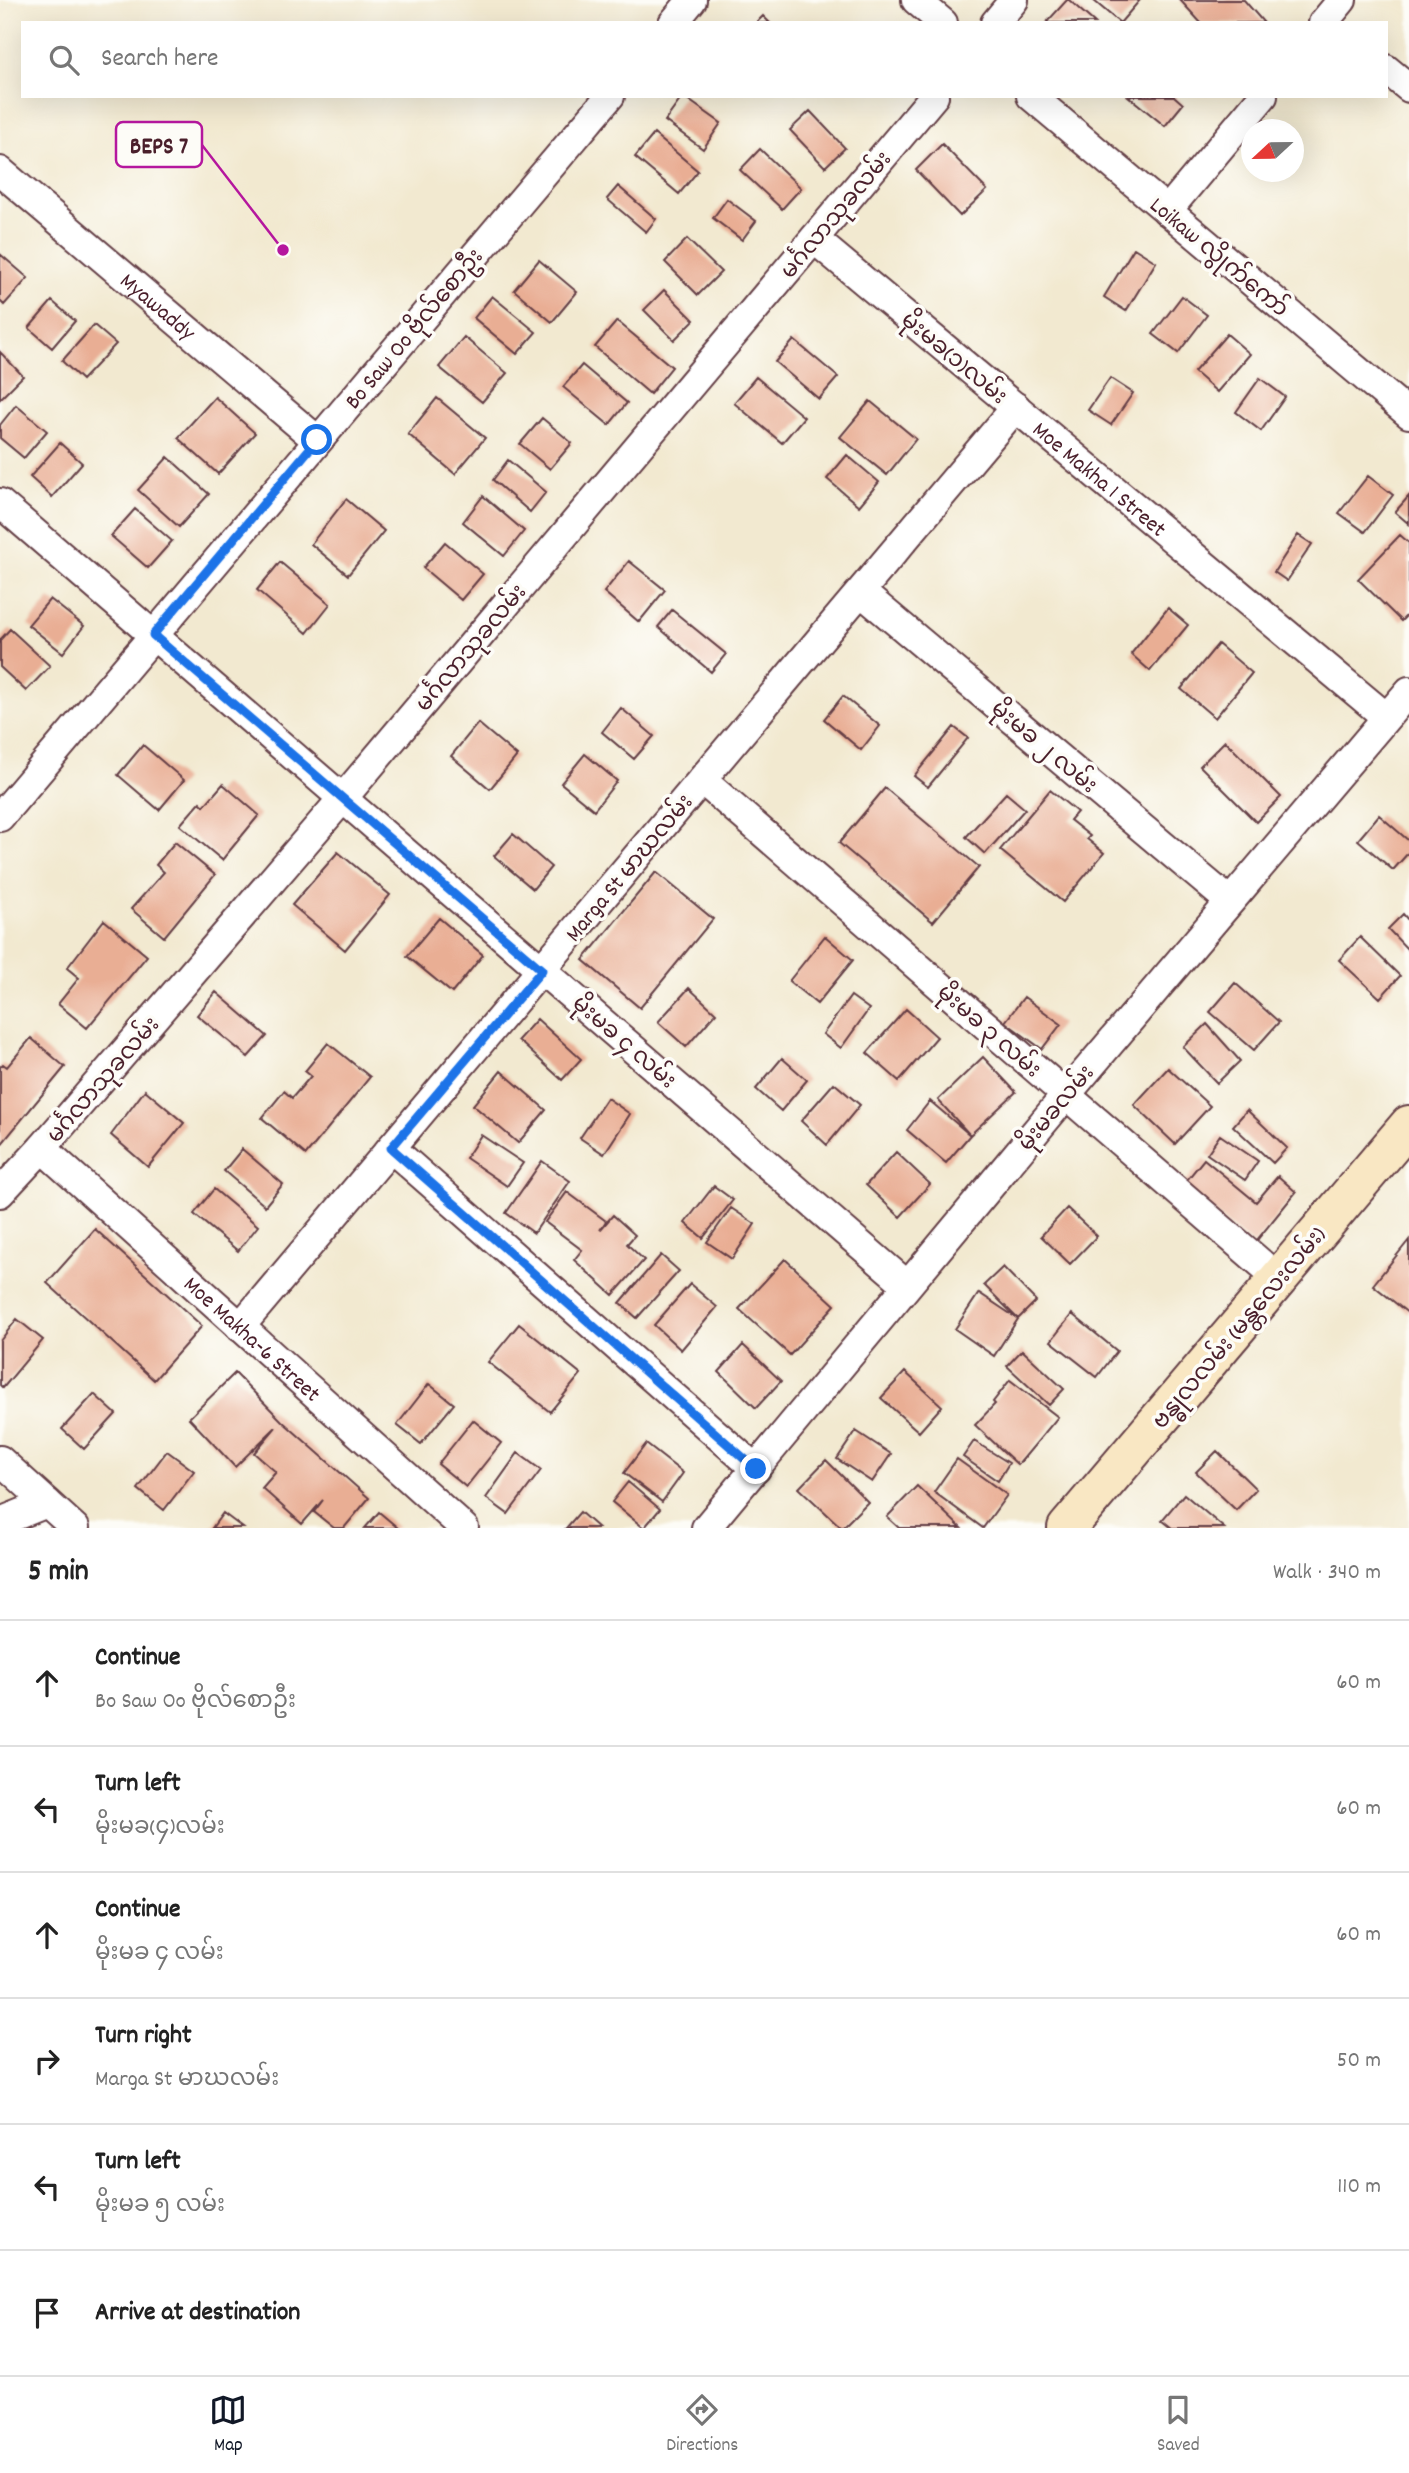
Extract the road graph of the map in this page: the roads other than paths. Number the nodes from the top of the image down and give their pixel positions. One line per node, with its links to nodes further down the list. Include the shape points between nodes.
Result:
1 (692, 0): 4 (street)
2 (916, 0): 5 (street)
3 (1014, 0): 6 (street)
4 (675, 21)
5 (941, 21)
6 (997, 21)
7 (1388, 71): 8 (street)
8 (1409, 88)
9 (608, 98): 18 (street, Bo Saw Oo ဗိုလ်စောဦး)
10 (933, 98): 15 (street, မင်္ဂလာသုခလမ်း)
11 (1033, 98): 14 (street, Loikaw လွိုက်ကော်)
12 (1260, 98): 14 (street)
13 (0, 171): 18 (street, Myawaddy)
14 (1167, 211): 17 (street, Loikaw လွိုက်ကော်)
15 (825, 248): 16 (street, Moe Makha 1 Street); 22 (street, မိုးမခ(၁)လမ်း); 25 (street, မင်္ဂလာသုခလမ်း)
16 (1016, 407): 20 (street, Marga St မာဃလမ်း); 22 (street, Moe Makha 1 Street)
17 (1409, 414)
18 (317, 440): 21 (street, Bo Saw Oo ဗိုလ်စောဦး)
19 (0, 503): 21 (street, မိုးမခ ၄ လမ်း)
20 (860, 592): 24 (street, Marga St မာဃလမ်း); 27 (street, မိုးမခ ၂ လမ်း)
21 (153, 635): 25 (street, မိုးမခ ၄ လမ်း); 26 (street, Bo Saw Oo ဗိုလ်စောဦး)
22 (1354, 691): 23 (street, မိုးမခလမ်း); 27 (street, မိုးမခလမ်း)
23 (1409, 691)
24 (702, 780): 28 (street, Marga St မာဃလမ်း); 29 (street, မိုးမခ ၃ လမ်း)
25 (343, 798): 28 (street, မိုးမခ ၄ လမ်း); 32 (street, မင်္ဂလာသုခလမ်း)
26 (1, 815)
27 (1229, 901): 29 (street, မိုးမခလမ်း)
28 (542, 970): 31 (street, Marga St မာဃလမ်း); 35 (street, မိုးမခ ၄ လမ်း)
29 (1066, 1095): 34 (street, မိုးမခ ၃ လမ်း); 35 (street, မိုးမခလမ်း)
30 (1409, 1125): 34 (street, ဗန္ဓုလလမ်း (မန္တလေးလမ်း))
31 (391, 1148): 36 (street, Marga St မာဃလမ်း); 38 (street)
32 (42, 1149): 33 (street, မင်္ဂလာသုခလမ်း); 36 (street, Moe Makha-6 Street)
33 (0, 1193)
34 (1279, 1279): 44 (street, ဗန္ဓုလလမ်း (မန္တလေးလမ်း))
35 (907, 1285): 38 (street, မိုးမခလမ်း)
36 (240, 1327): 42 (street, Moe Makha-6 Street)
37 (0, 1460): 39 (street)
38 (756, 1469): 43 (street, မိုးမခလမ်း)
39 (47, 1503): 40 (street); 41 (street)
40 (0, 1522)
41 (75, 1528)
42 (464, 1528)
43 (706, 1528)
44 (1067, 1528)

